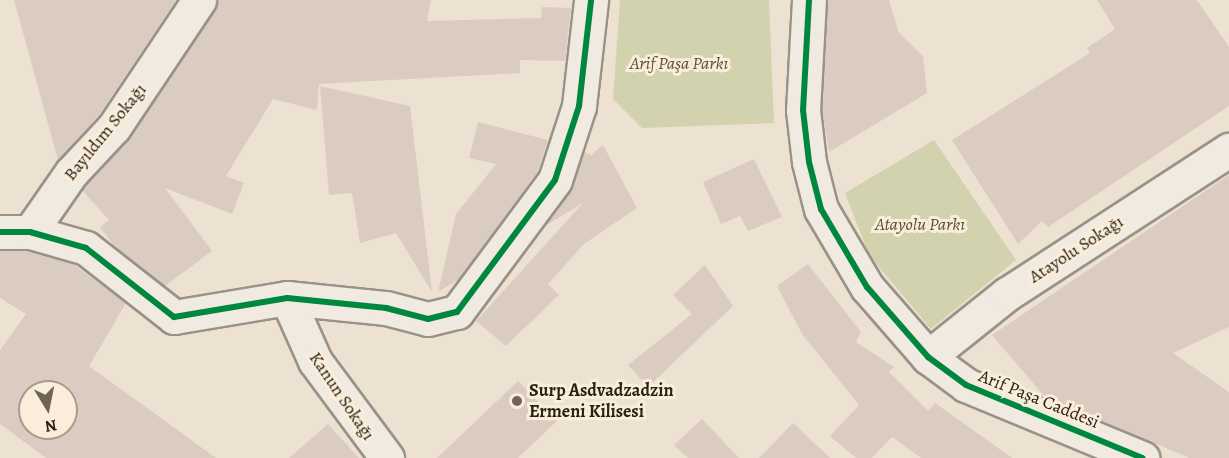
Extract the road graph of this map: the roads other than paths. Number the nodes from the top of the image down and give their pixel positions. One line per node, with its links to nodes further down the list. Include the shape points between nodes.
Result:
1 (199, 0): 5 (street, Bayıldım Sokağı, via 114,127)
2 (591, 0): 6 (street, via 579,106 555,180 457,312 428,319 386,308)
3 (809, 0): 7 (street, Arif Paşa Caddesi, via 803,110 821,209 867,287)
4 (1229, 150): 7 (street, Atayolu Sokağı, via 1007,294)
5 (15, 232): 6 (street, via 86,248 174,317)
6 (287, 298): 8 (street, Kanun Sokağı, via 315,361)
7 (928, 357): 9 (street, Arif Paşa Caddesi, via 966,385)
8 (387, 458)
9 (1142, 458)

